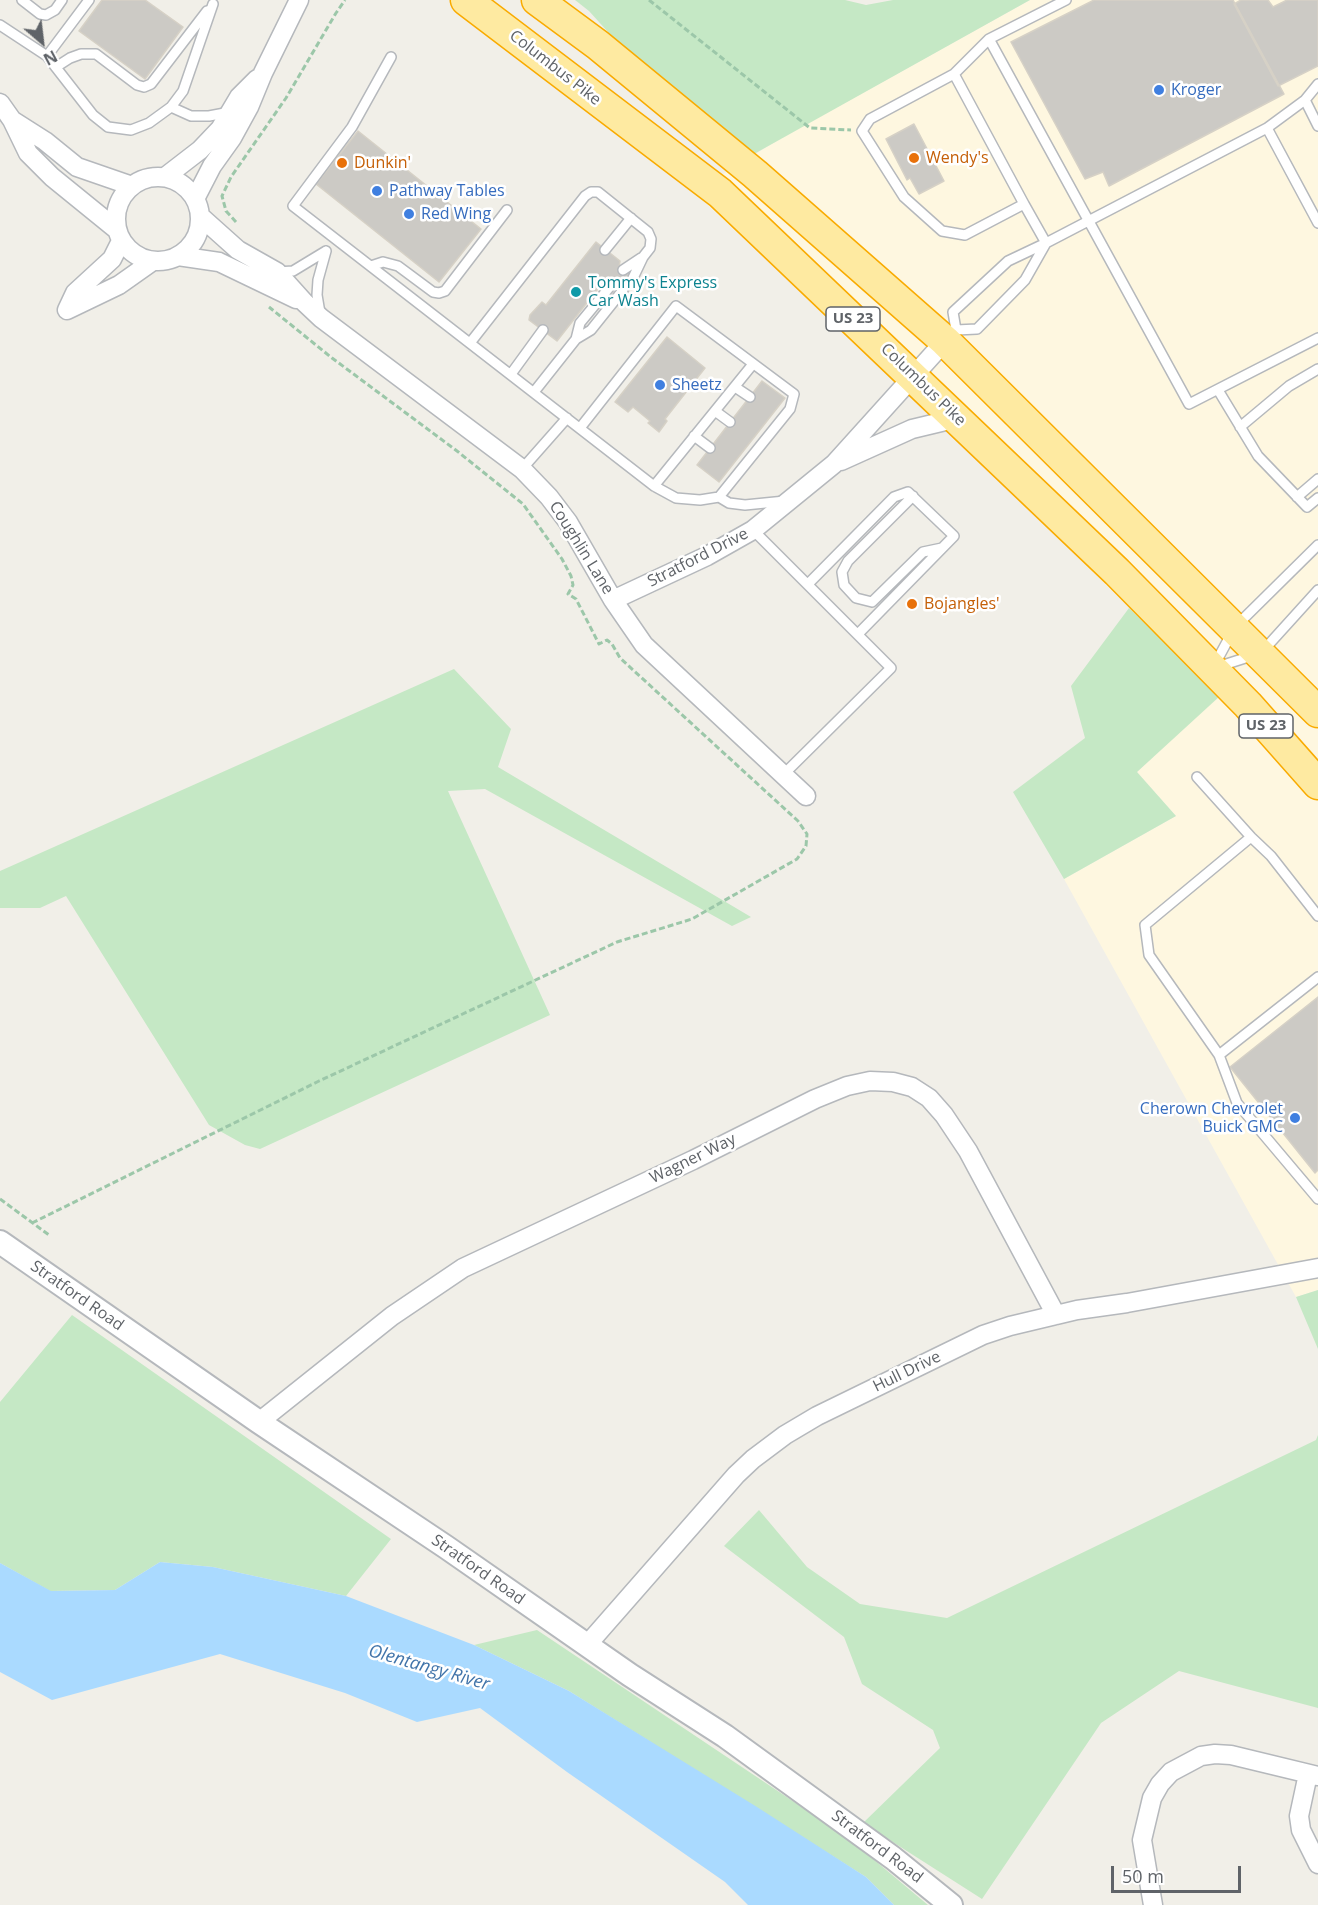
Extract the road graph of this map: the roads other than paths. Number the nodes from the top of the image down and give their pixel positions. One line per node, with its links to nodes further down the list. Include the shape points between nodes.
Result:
1 (22, 0): 2 (lane, via 46,15)
2 (62, 0)
3 (88, 0): 10 (lane)
4 (299, 0): 13 (street)
5 (466, 0): 53 (highway, Columbus Pike / US 23, via 720,193)
6 (537, 0): 46 (highway, US 23, via 598,45)
7 (1066, 0): 9 (lane)
8 (0, 25): 10 (lane)
9 (989, 39): 14 (lane); 29 (lane)
10 (47, 56): 12 (lane)
11 (391, 57): 37 (lane, via 351,127 293,206)
12 (56, 67): 18 (lane, via 108,128 131,130); 18 (lane, via 81,54 96,54 144,87 151,84 213,4 183,92)
13 (263, 73): 19 (street); 26 (street, via 232,138 212,166)
14 (954, 74): 25 (lane); 25 (lane, via 870,118 862,130 904,197 942,231 965,235)
15 (1318, 84): 16 (lane)
16 (1305, 100): 21 (lane); 22 (lane)
17 (0, 103): 20 (street)
18 (171, 107): 19 (lane, via 191,116)
19 (230, 112): 23 (street, via 200,150)
20 (12, 120): 24 (street, via 77,166); 31 (street, via 28,153)
21 (1318, 126)
22 (1267, 128): 29 (lane); 30 (lane)
23 (165, 177): 24 (street, via 153,177); 26 (street, via 188,188)
24 (132, 186): 31 (street, via 116,210)
25 (1024, 204): 32 (lane)
26 (198, 207): 34 (street, via 195,239); 39 (street, Coughlin Lane, via 238,250)
27 (507, 210): 37 (lane, via 445,291 433,292 398,266 383,262)
28 (631, 218): 33 (lane); 35 (lane, via 651,239); 49 (lane, via 598,192 585,196)
29 (1089, 221): 32 (lane); 55 (lane, via 1190,404)
30 (1318, 223)
31 (119, 235): 36 (street, via 130,251); 36 (street, via 112,259 75,293 67,310 119,285)
32 (1046, 243): 46 (lane, via 1025,280 977,329); 46 (lane, via 1008,261 953,312)
33 (605, 250)
34 (178, 256): 36 (street); 43 (street, Coughlin Lane, via 219,262)
35 (643, 257): 38 (lane); 40 (lane)
36 (153, 261)
37 (371, 266): 49 (lane)
38 (623, 270)
39 (277, 272): 43 (street, Coughlin Lane); 44 (lane, via 294,271 326,251 318,280)
40 (633, 278)
41 (613, 283): 48 (lane, via 580,323)
42 (623, 290): 48 (lane, via 591,330)
43 (304, 302): 44 (street, Coughlin Lane)
44 (321, 318): 69 (street, Coughlin Lane)
45 (543, 330): 52 (lane)
46 (951, 335): 53 (street, Stratford Drive); 83 (highway, US 23)
47 (1318, 338): 55 (lane)
48 (576, 339): 56 (lane)
49 (470, 343): 52 (lane)
50 (753, 364): 54 (lane); 62 (lane, via 794,394 790,410); 65 (lane, via 676,306)
51 (1318, 369): 64 (lane, via 1289,386)
52 (511, 374): 56 (lane)
53 (913, 376): 61 (highway, Columbus Pike / US 23); 68 (street, Stratford Drive)
54 (735, 387): 57 (lane); 58 (lane)
55 (1218, 390): 64 (lane)
56 (534, 393): 60 (lane)
57 (750, 397)
58 (715, 411): 63 (lane); 66 (lane)
59 (772, 415): 62 (lane)
60 (567, 418): 65 (lane); 69 (lane)
61 (958, 418): 68 (street, Stratford Drive, via 912,429); 86 (highway, Columbus Pike / US 23)
62 (780, 421): 73 (lane, via 736,468)
63 (730, 422)
64 (1240, 427): 74 (lane, via 1258,456)
65 (580, 428): 71 (lane)
66 (694, 436): 67 (lane); 71 (lane)
67 (710, 448)
68 (834, 464): 76 (street, Stratford Drive)
69 (522, 469): 82 (street, Coughlin Lane, via 568,522)
70 (1318, 479): 74 (lane)
71 (654, 486): 73 (lane, via 676,498)
72 (913, 496): 79 (lane, via 954,536); 79 (lane, via 849,561 842,572 843,585 856,598 872,602 923,552); 80 (lane, via 908,492 894,497)
73 (719, 497): 76 (lane, via 745,505)
74 (1297, 497): 75 (lane, via 1307,507)
75 (1318, 498)
76 (790, 500): 77 (street, Stratford Drive)
77 (753, 530): 80 (lane); 82 (street, Stratford Drive)
78 (1318, 545): 83 (lane)
79 (942, 548): 84 (lane)
80 (807, 584): 84 (lane)
81 (1318, 590): 85 (lane)
82 (613, 600): 88 (street, Coughlin Lane, via 644,645)
83 (1235, 627): 85 (highway, US 23); 86 (lane)
84 (858, 634): 88 (lane, via 891,668)
85 (1261, 653): 86 (lane); 87 (highway, US 23)
86 (1212, 669): 90 (highway, Columbus Pike / US 23)
87 (1318, 712)
88 (783, 775): 91 (street, Coughlin Lane)
89 (1197, 777): 92 (lane)
90 (1318, 784)
91 (806, 796)
92 (1251, 837): 93 (lane); 95 (lane, via 1145,925 1149,955)
93 (1318, 916)
94 (1318, 977): 95 (lane)
95 (1219, 1056): 96 (lane, via 1237,1103)
96 (1318, 1199)
97 (0, 1242): 100 (street, Stratford Road)
98 (1318, 1268): 99 (street, Hull Drive)
99 (1056, 1315): 100 (street, Wagner Way, via 968,1151 944,1115 912,1087 870,1081 815,1099 463,1268 392,1316); 101 (street, Hull Drive, via 983,1335 785,1435 736,1475)
100 (259, 1422): 101 (street, Stratford Road)
101 (587, 1645): 104 (street, Stratford Road, via 762,1763)
102 (1313, 1775): 103 (street, via 1299,1816 1301,1830); 105 (street, via 1215,1754 1201,1756 1171,1772 1152,1798 1142,1840)
103 (1318, 1864)
104 (951, 1905)
105 (1154, 1905)

